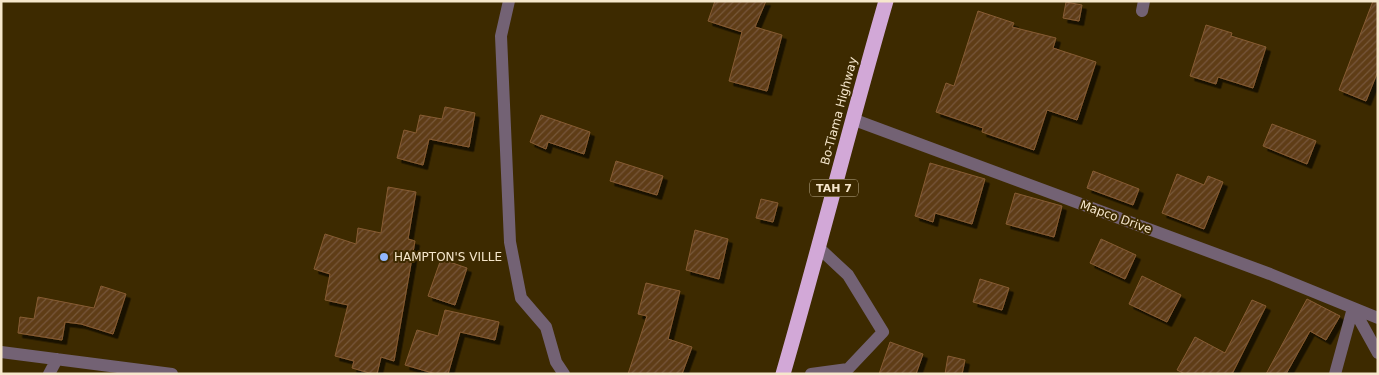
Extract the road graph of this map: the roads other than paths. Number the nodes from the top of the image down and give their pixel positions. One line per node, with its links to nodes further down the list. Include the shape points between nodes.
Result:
1 (509, 1): 10 (street, via 500,36 510,242 521,298 546,327)
2 (886, 1): 3 (highway, Bo-Tiama Highway / TAH 7)
3 (852, 118): 4 (highway, Bo-Tiama Highway / TAH 7); 5 (street, Mapco Drive)
4 (819, 248): 14 (highway, Bo-Tiama Highway / TAH 7); 15 (street, via 848,275 883,332 848,369)
5 (1353, 308): 6 (street, Mapco Drive); 8 (street); 16 (street)
6 (1378, 318)
7 (1, 352): 9 (street)
8 (1378, 352)
9 (57, 360): 11 (street); 12 (street)
10 (555, 368): 13 (street)
11 (49, 374)
12 (172, 374)
13 (564, 374)
14 (783, 374)
15 (812, 374)
16 (1335, 374)

